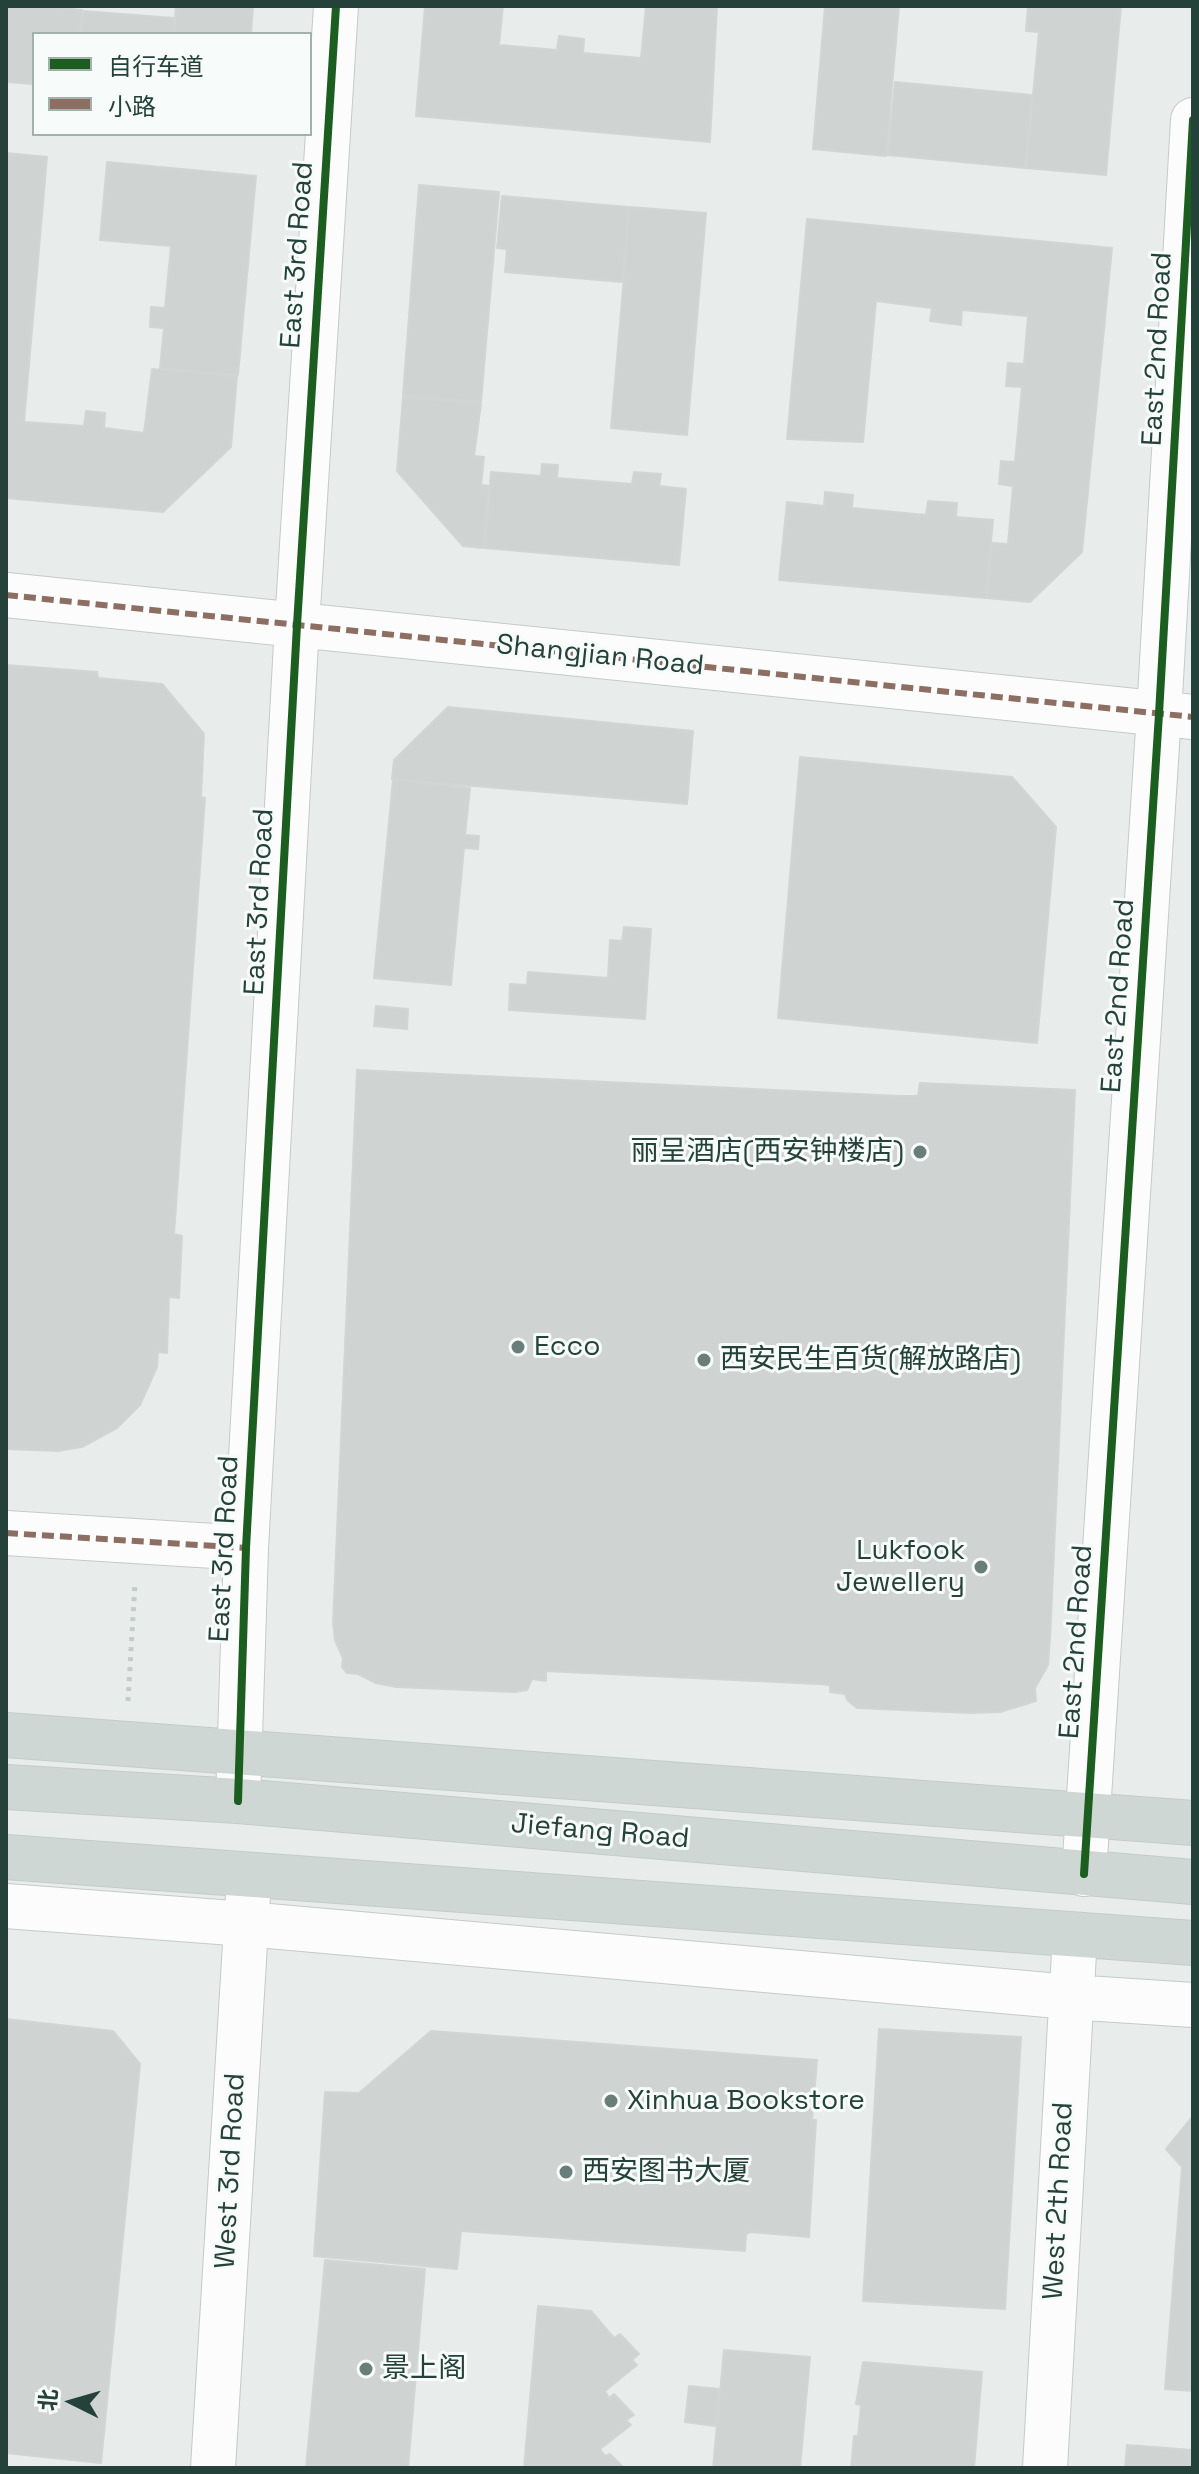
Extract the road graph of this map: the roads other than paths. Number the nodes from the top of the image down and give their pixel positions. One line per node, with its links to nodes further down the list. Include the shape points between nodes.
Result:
1 (336, 6): 4 (street, East 3rd Road)
2 (1193, 120): 5 (street, East 2nd Road)
3 (6, 595): 4 (street, Shangjian Road)
4 (297, 625): 5 (street, Shangjian Road); 7 (street, East 3rd Road)
5 (1176, 715): 12 (street, East 2nd Road)
6 (6, 1533): 7 (street)
7 (246, 1548): 9 (street, East 3rd Road)
8 (6, 1735): 9 (main road)
9 (239, 1753): 11 (street, East 3rd Road); 12 (main road)
10 (6, 1787): 11 (main road, Jiefang Road)
11 (238, 1801): 16 (main road, Jiefang Road)
12 (1088, 1816): 13 (main road); 16 (street, East 2nd Road)
13 (1193, 1823)
14 (6, 1857): 15 (main road)
15 (249, 1874): 19 (street, West 3rd Road); 20 (main road)
16 (1084, 1874): 17 (main road, Jiefang Road)
17 (1193, 1882)
18 (6, 1906): 19 (street)
19 (246, 1924): 22 (street); 24 (street, West 3rd Road)
20 (1075, 1935): 21 (main road); 22 (street, West 2th Road)
21 (1193, 1943)
22 (1070, 1997): 23 (street); 25 (street, West 2th Road)
23 (1193, 2005)
24 (213, 2468)
25 (1045, 2468)

